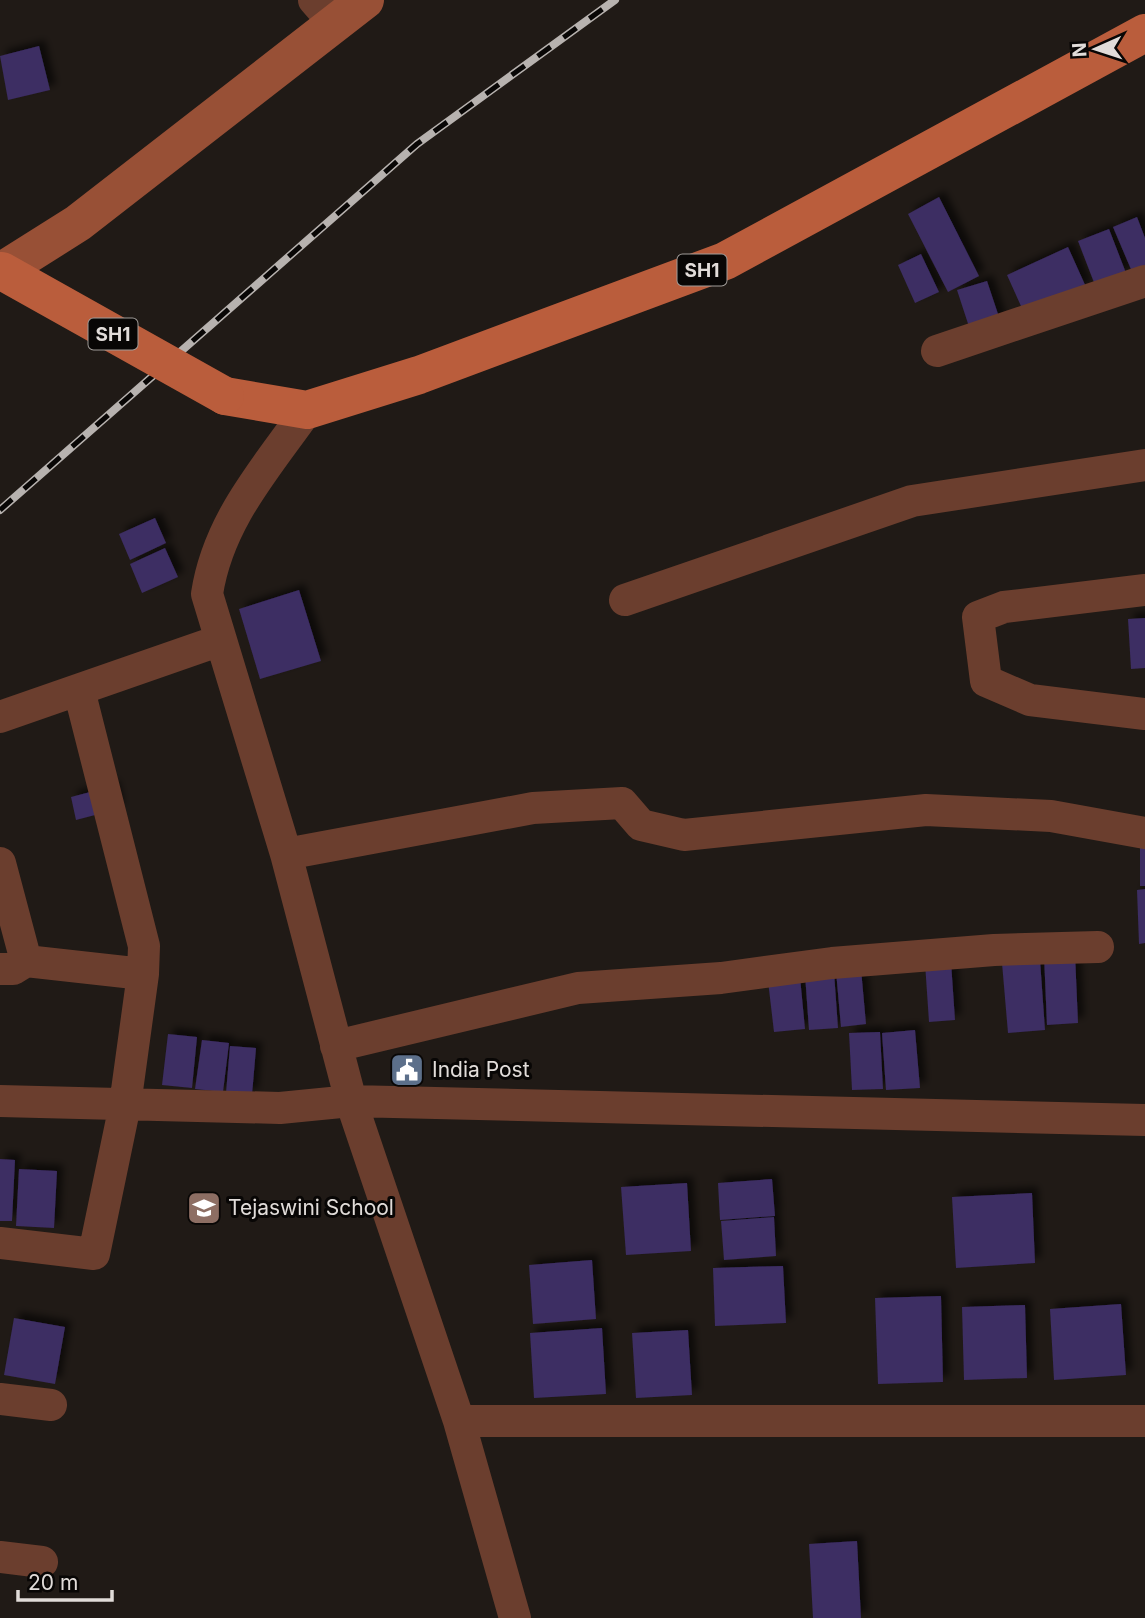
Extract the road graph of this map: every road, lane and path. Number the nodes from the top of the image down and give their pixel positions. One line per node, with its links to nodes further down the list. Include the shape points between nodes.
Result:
1 (365, 0): 2 (street)
2 (324, 12): 4 (street, via 78,223)
3 (1145, 33): 7 (main road, SH1, via 725,261 419,375)
4 (1, 267): 7 (main road, SH1, bridge, via 225,396)
5 (1145, 281): 6 (street)
6 (937, 351)
7 (307, 411): 11 (street, via 232,515 211,568 207,594)
8 (1145, 465): 10 (street, via 912,501)
9 (1145, 590): 13 (street, via 1004,607 978,617 986,681 1030,700)
10 (625, 600)
11 (221, 640): 12 (street); 16 (street)
12 (79, 690): 14 (street); 20 (street, via 144,946)
13 (1145, 713)
14 (0, 717)
15 (1145, 833): 16 (street, via 1051,816 926,810 684,835 641,825 622,803 533,808)
16 (286, 854): 21 (street)
17 (0, 863): 19 (street)
18 (1098, 947): 21 (street, via 994,950 579,988)
19 (13, 965): 20 (street)
20 (143, 974): 24 (street)
21 (336, 1046): 23 (street)
22 (0, 1101): 24 (street)
23 (351, 1101): 24 (street, via 280,1108); 25 (street); 29 (street)
24 (125, 1105): 26 (street, via 94,1254)
25 (1145, 1119)
26 (0, 1243)
27 (0, 1399): 28 (street)
28 (51, 1405)
29 (459, 1420): 30 (street); 33 (street)
30 (1145, 1421)
31 (0, 1557): 32 (street)
32 (42, 1562)
33 (515, 1618)

